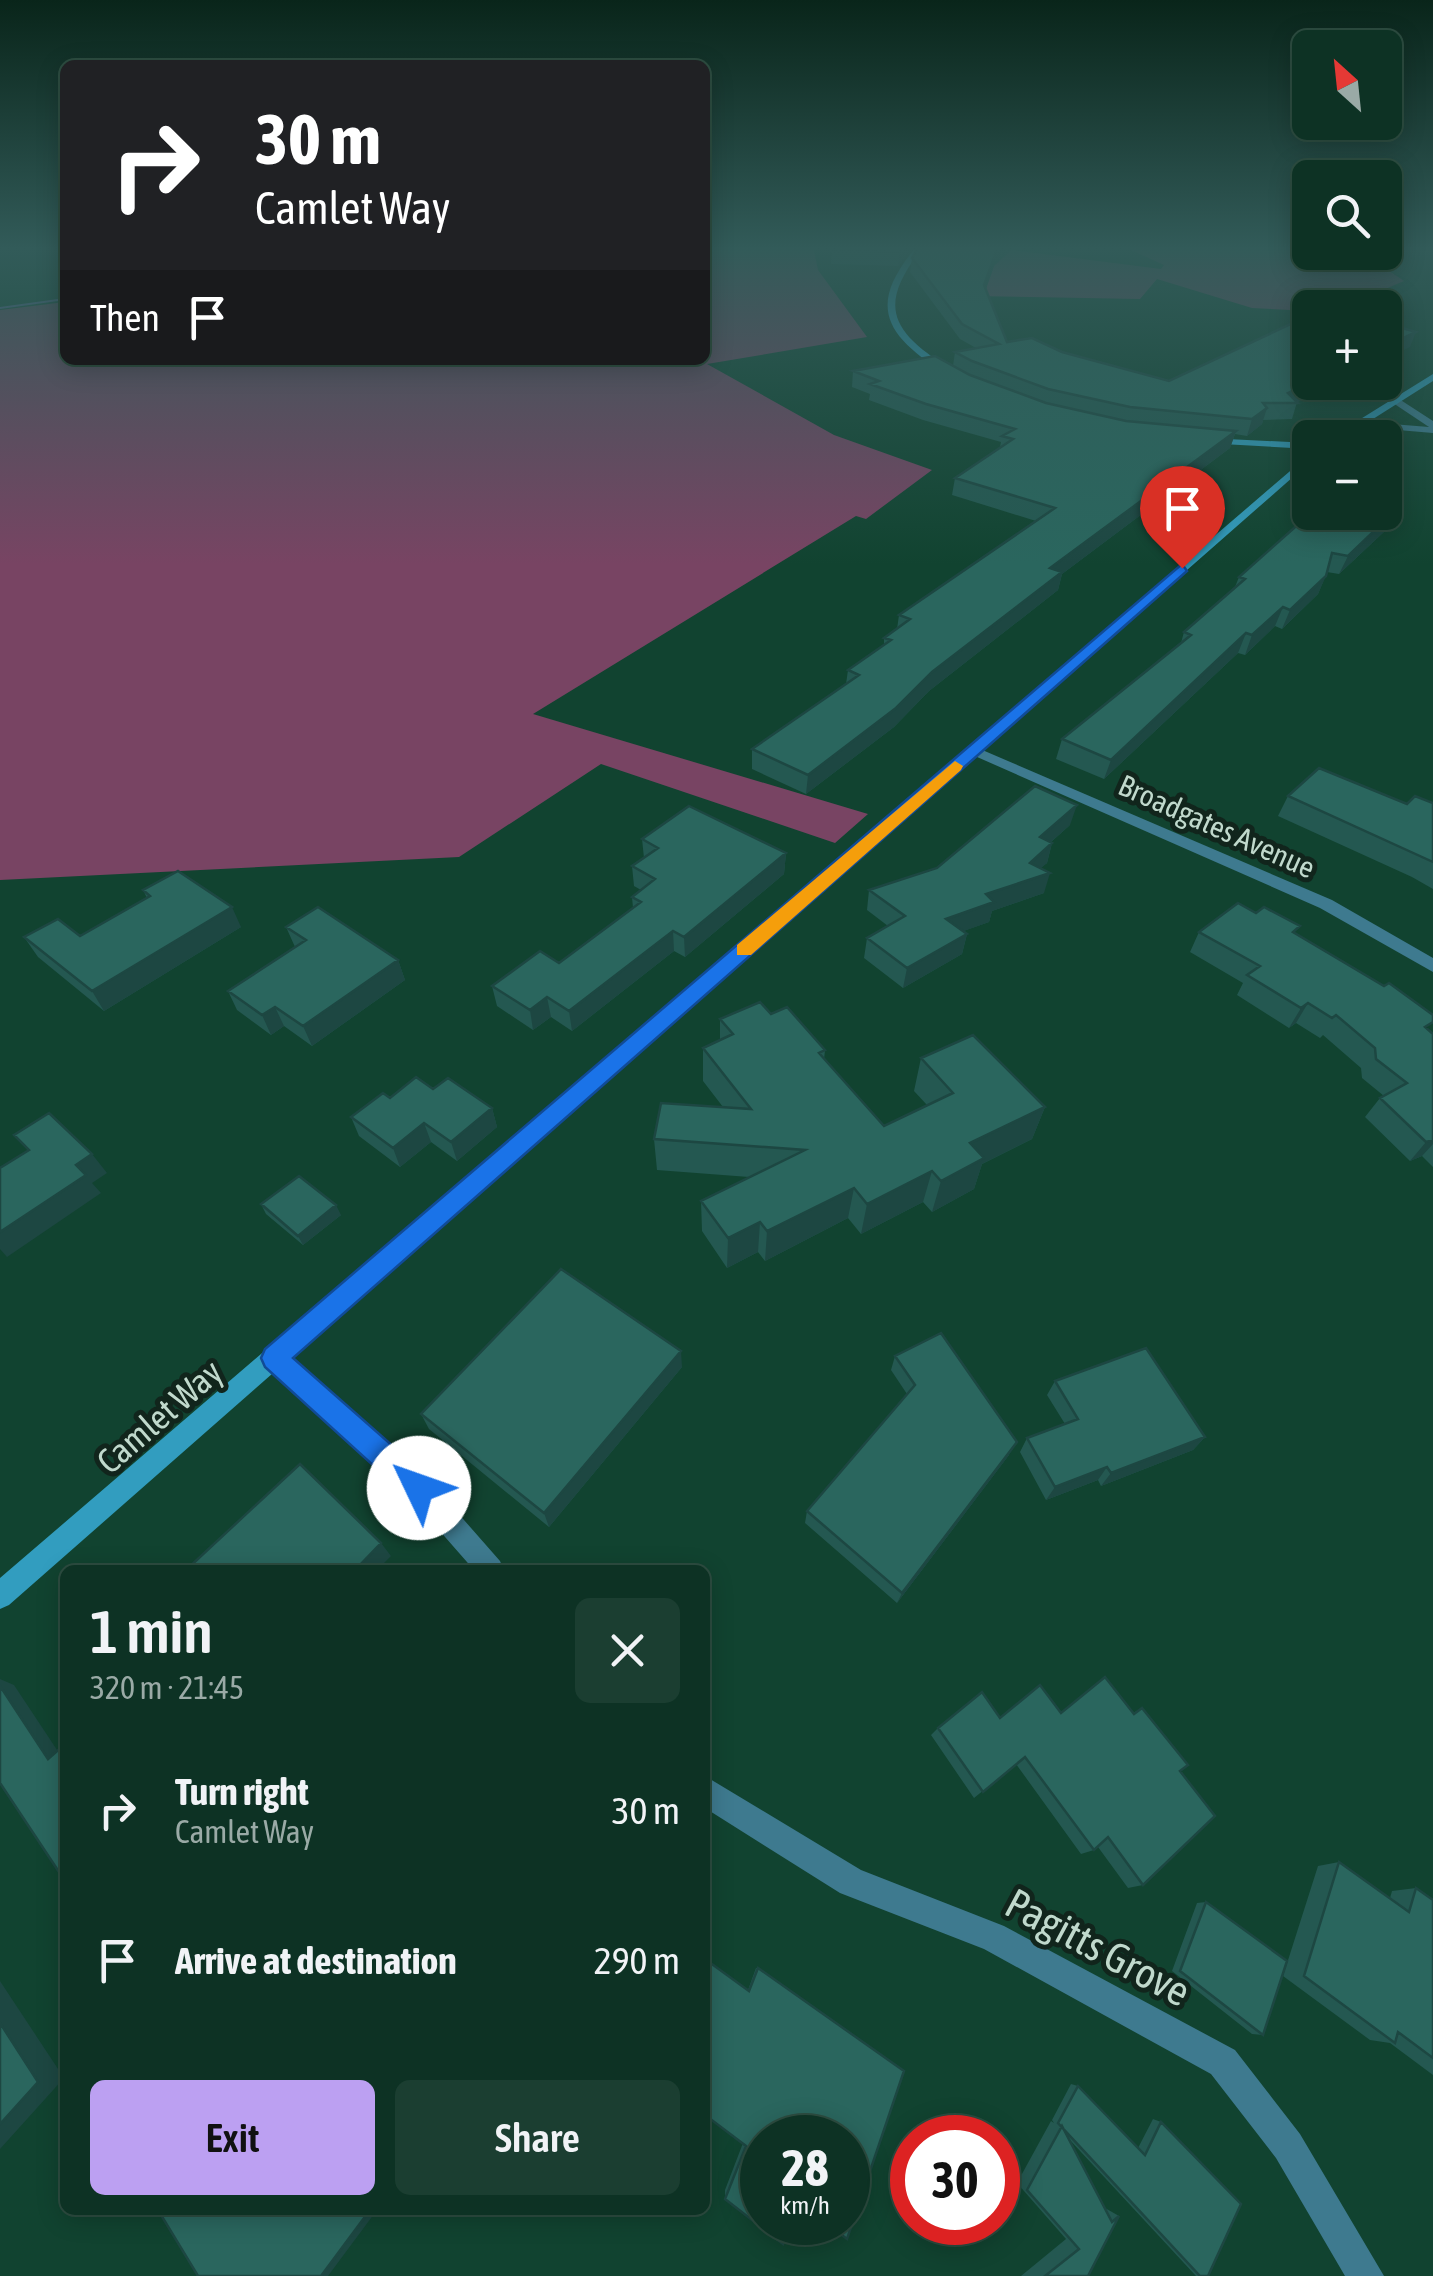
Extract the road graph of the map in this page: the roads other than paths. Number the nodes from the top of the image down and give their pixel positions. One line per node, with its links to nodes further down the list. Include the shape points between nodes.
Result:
1 (920, 352): 3 (street)
2 (1433, 377): 4 (street)
3 (964, 380)
4 (1402, 393)
5 (1390, 400): 7 (street)
6 (1396, 400): 9 (street)
7 (1360, 420)
8 (1402, 426): 9 (street)
9 (1433, 428)
10 (1195, 439): 11 (street)
11 (1292, 445)
12 (1292, 473): 13 (street, Camlet Way)
13 (973, 750): 14 (street, Broadgates Avenue, via 1326,904); 15 (street, Camlet Way)
14 (1433, 966)
15 (274, 1358): 16 (street, via 419,1488); 17 (street, Camlet Way)
16 (487, 1565)
17 (0, 1596)
18 (710, 1794): 19 (street, Pagitts Grove, via 851,1882 993,1937 1223,2062 1288,2146)
19 (1366, 2276)

